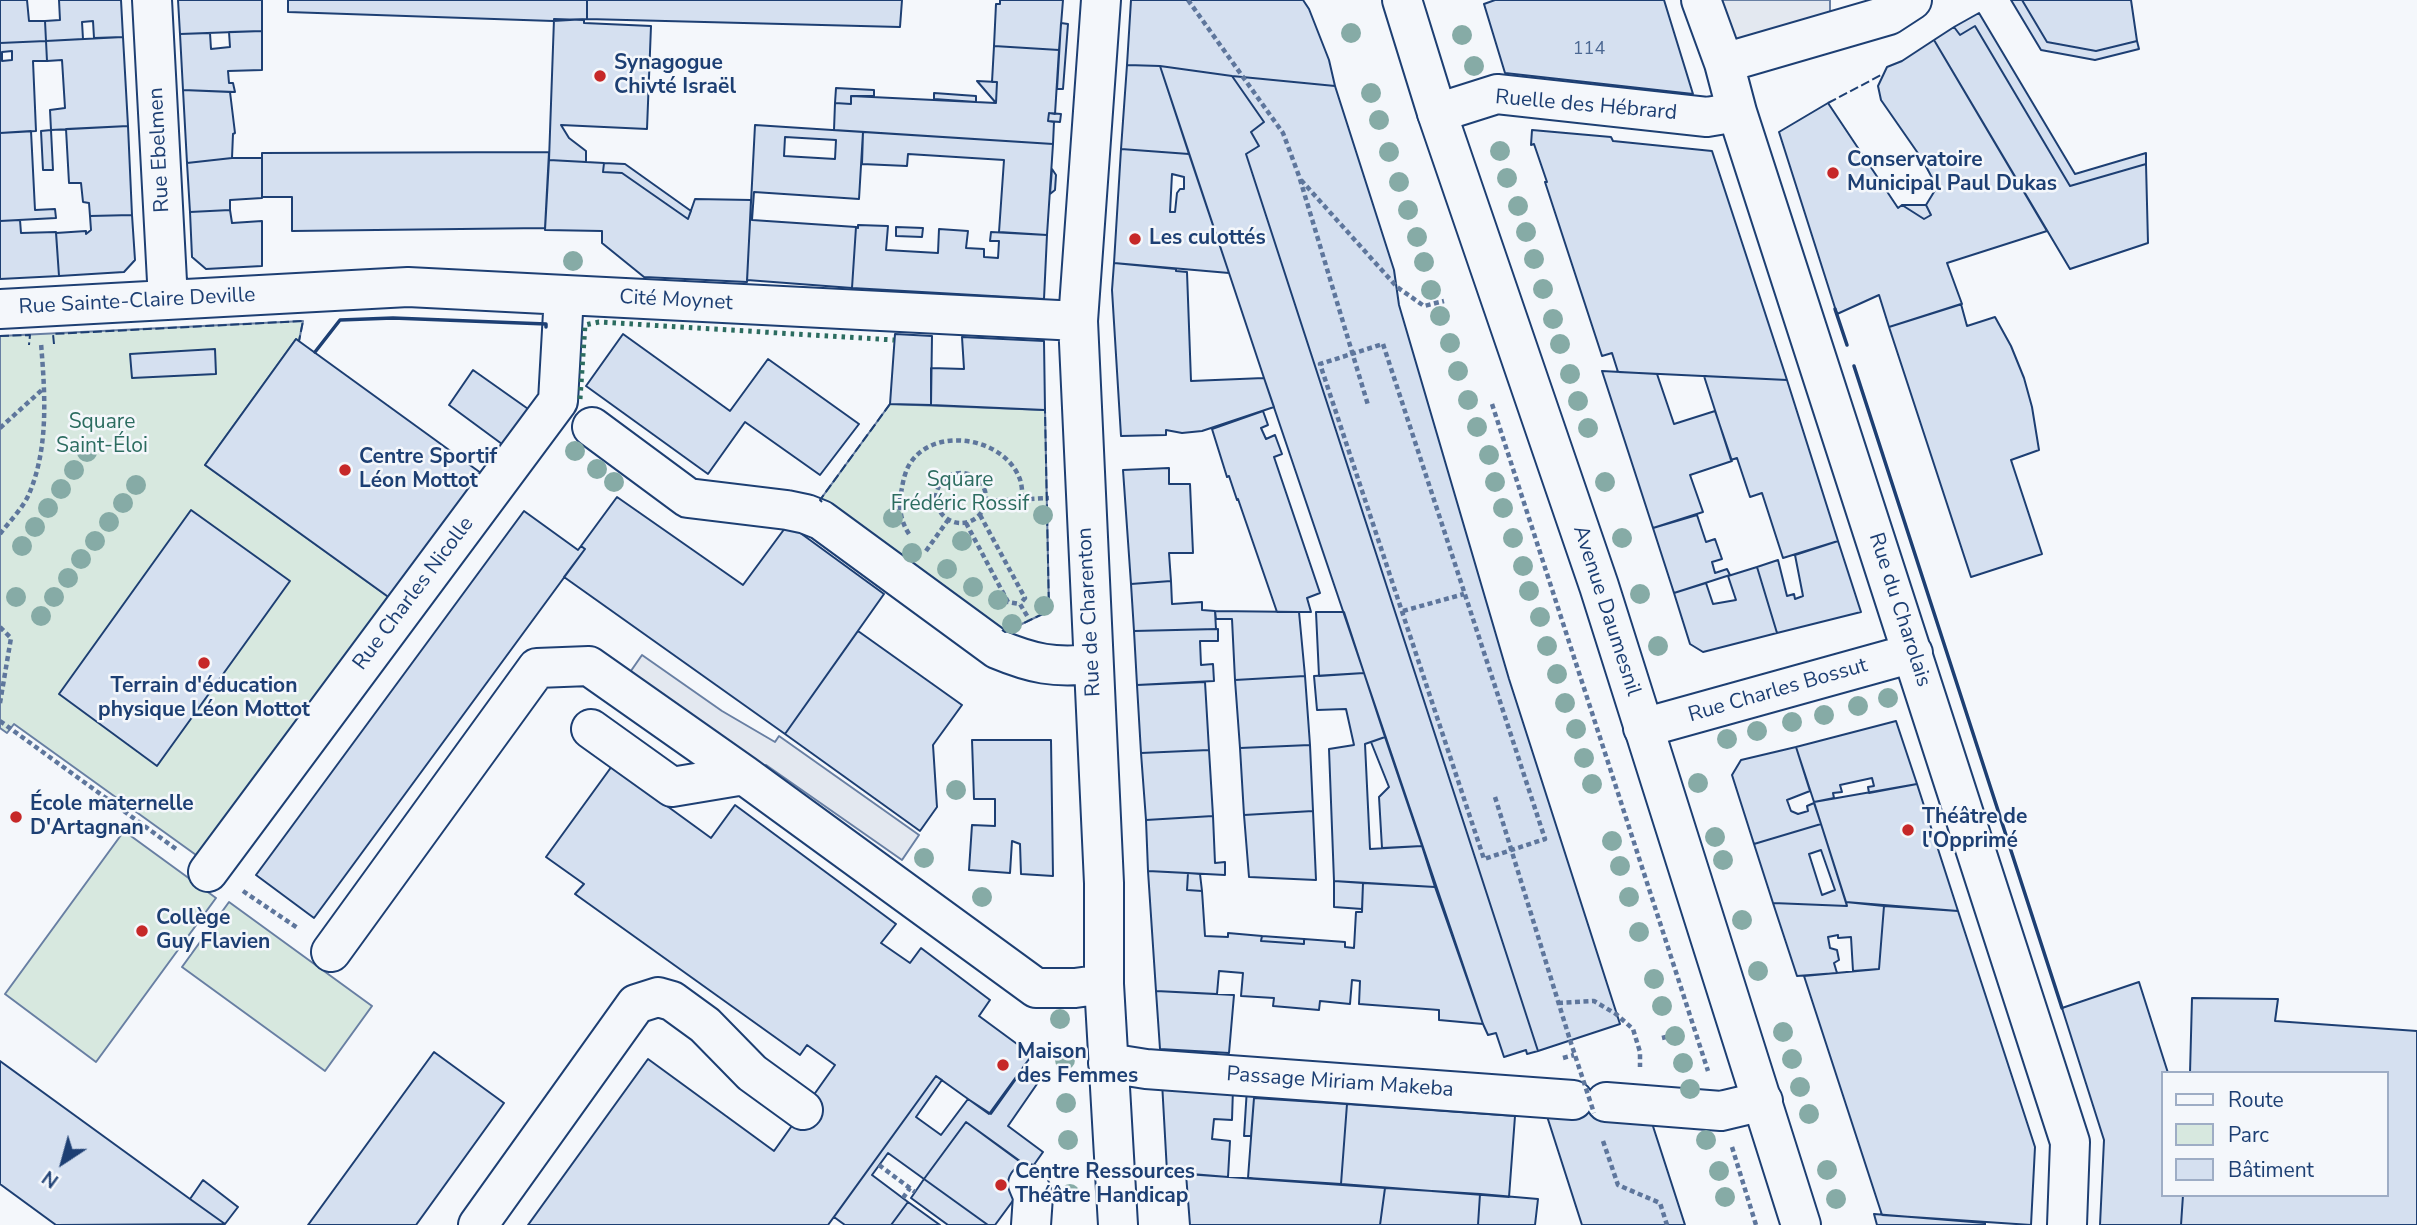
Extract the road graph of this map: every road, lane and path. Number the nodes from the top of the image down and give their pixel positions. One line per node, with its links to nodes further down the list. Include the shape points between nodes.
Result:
1 (152, 0): 13 (street, Rue Ebelmen)
2 (1101, 0): 16 (street, Rue de Charenton)
3 (1188, 0): 10 (path, via 1283,133)
4 (1402, 0): 9 (street, Avenue Daumesnil)
5 (1701, 0): 7 (street, Rue du Charolais)
6 (1912, 0): 7 (street, via 1889,15)
7 (1724, 63): 8 (street, Rue du Charolais)
8 (1737, 112): 9 (street, Ruelle des Hébrard, via 1707,117 1497,94); 38 (street, Rue du Charolais)
9 (1437, 113): 42 (street, Avenue Daumesnil)
10 (1299, 176): 14 (path, via 1397,287 1424,306); 18 (path)
11 (275, 294): 12 (street, Cité Moynet, via 408,287); 13 (street, Rue Sainte-Claire Deville)
12 (564, 295): 16 (street, Cité Moynet); 47 (street, Rue Charles Nicolle, via 558,401)
13 (168, 300): 15 (street, Rue Sainte-Claire Deville)
14 (1444, 301)
15 (0, 309)
16 (1077, 321): 39 (street, Rue de Charenton)
17 (40, 335): 19 (path)
18 (1352, 354): 21 (path); 33 (path, via 1383,344); 35 (path, via 1320,364)
19 (45, 388): 23 (path); 29 (path, via 42,452 28,496)
20 (1492, 402): 57 (path)
21 (1367, 405)
22 (592, 427): 39 (street, via 688,498 787,510 821,520 997,649 1062,667)
23 (0, 428)
24 (1055, 498): 25 (path)
25 (1023, 499): 26 (path); 30 (path, via 1019,477 1002,454 965,440 939,442 908,466 899,502)
26 (987, 500): 27 (path); 28 (path, via 975,477 962,473 939,486 936,500 940,512 948,520)
27 (981, 515): 28 (path); 34 (path, via 1025,598)
28 (966, 523): 34 (path, via 1008,602)
29 (0, 534)
30 (909, 535)
31 (916, 545): 32 (path)
32 (923, 555)
33 (1464, 594): 35 (path); 46 (path, via 1545,839)
34 (1020, 604): 36 (path)
35 (1403, 611): 46 (path, via 1484,859)
36 (1030, 621)
37 (0, 627): 40 (path, via 11,638)
38 (1913, 653): 42 (street, Rue Charles Bossut); 68 (street, Rue du Charolais, via 2070,1142)
39 (1092, 664): 49 (street, Rue de Charenton, via 1104,883)
40 (0, 703)
41 (0, 721): 47 (path)
42 (1643, 728): 55 (street, Avenue Daumesnil)
43 (591, 729): 44 (street, via 672,787)
44 (744, 775): 48 (street, via 589,666 537,668); 49 (street, via 1036,988)
45 (1495, 797): 46 (path)
46 (1512, 849): 50 (path)
47 (208, 872): 48 (path, via 248,893)
48 (331, 952)
49 (1104, 984): 53 (street, Rue de Charenton)
50 (1558, 1003): 54 (path, via 1594,1001 1633,1028 1640,1052); 58 (path, bridge)
51 (1682, 1033): 52 (path)
52 (1662, 1038)
53 (1108, 1063): 58 (street, Passage Miriam Makeba); 64 (street, Rue de Charenton)
54 (1640, 1077)
55 (1763, 1101): 57 (street, Passage Miriam Makeba); 67 (street, Avenue Daumesnil)
56 (803, 1110): 62 (street, via 752,1073 705,1025 672,1001 658,997 636,1004)
57 (1721, 1111): 58 (street, Passage Miriam Makeba); 66 (path)
58 (1595, 1116): 65 (path, via 1618,1185 1660,1203)
59 (879, 1166): 61 (path, via 913,1190)
60 (1028, 1184): 63 (street, via 1033,1196)
61 (903, 1198)
62 (478, 1225)
63 (1031, 1225)
64 (1118, 1225)
65 (1667, 1225)
66 (1756, 1225)
67 (1801, 1225)
68 (2067, 1225)

